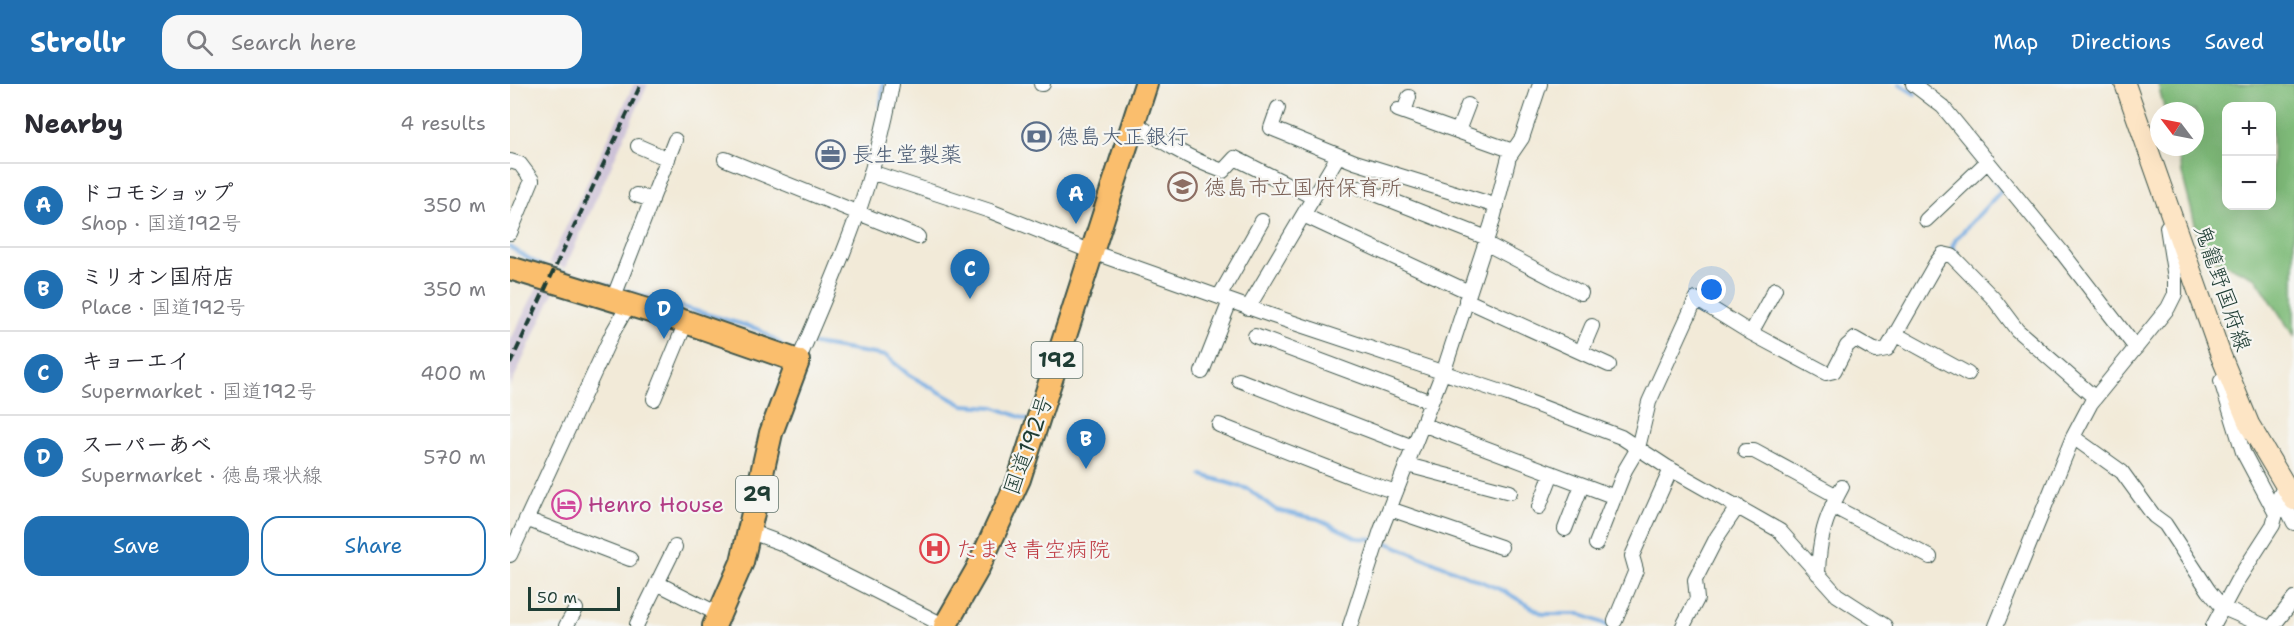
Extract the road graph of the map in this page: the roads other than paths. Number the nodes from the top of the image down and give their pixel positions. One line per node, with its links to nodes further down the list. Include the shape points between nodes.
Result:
1 (892, 84): 19 (street)
2 (1146, 84): 9 (main road, 国道192号 / 192)
3 (1540, 84): 13 (street, via 1522,138)
4 (1913, 84): 18 (street, via 1943,107)
5 (2125, 84): 27 (main road, 鬼籠野国府線)
6 (1409, 97): 10 (street, via 1401,111)
7 (1468, 105): 10 (street)
8 (1278, 108): 14 (street, via 1271,128)
9 (1134, 122): 22 (street, via 1171,149 1203,164 1223,171 1235,158); 33 (main road, 国道192号 / 192)
10 (1458, 131): 13 (street)
11 (675, 140): 15 (street)
12 (638, 146): 15 (street)
13 (1513, 151): 24 (street)
14 (1338, 156): 22 (street); 24 (street)
15 (668, 159): 23 (street)
16 (725, 159): 25 (street)
17 (510, 161): 30 (street, via 520,164 532,180)
18 (1988, 161): 28 (street); 46 (street)
19 (871, 172): 25 (street); 33 (street, via 990,211)
20 (1360, 188): 32 (street)
21 (636, 195): 23 (street)
22 (1313, 196): 26 (street)
23 (652, 200): 37 (street, via 632,237)
24 (1497, 206): 32 (street)
25 (858, 214): 31 (street); 49 (street)
26 (1303, 215): 38 (street); 40 (street)
27 (2174, 217): 46 (street, via 2168,227 2175,294); 47 (main road, 鬼籠野国府線)
28 (1926, 220)
29 (1262, 221): 39 (street)
30 (510, 233)
31 (918, 237)
32 (1486, 241): 36 (street); 38 (street)
33 (1092, 252): 39 (street); 95 (main road, 国道192号 / 192, via 1019,479)
34 (510, 267): 37 (main road)
35 (1775, 289): 43 (street)
36 (1581, 293)
37 (619, 295): 41 (main road); 76 (street, via 613,332)
38 (1468, 296): 48 (street); 51 (street)
39 (1225, 299): 40 (street); 52 (street)
40 (1248, 308): 51 (street)
41 (686, 322): 49 (main road); 56 (street)
42 (1592, 326): 48 (street)
43 (1751, 333): 44 (street, via 1826,373 1834,371 1855,339 1876,351 1887,349); 62 (street, via 1696,298 1649,402)
44 (1895, 334): 53 (street); 55 (street, via 1936,263 1943,254 1952,256 2018,330)
45 (1255, 336): 57 (street)
46 (2136, 348): 55 (street)
47 (2219, 351): 70 (main road, 鬼籠野国府線, via 2248,424); 89 (street, via 2214,364 2243,452 2276,514)
48 (1581, 352): 50 (street)
49 (798, 361): 79 (main road, 29, via 771,433)
50 (1609, 365)
51 (1443, 371): 57 (street); 62 (street, via 1584,421)
52 (1202, 372)
53 (1968, 374)
54 (1239, 380): 61 (street)
55 (2095, 398): 60 (street)
56 (654, 399)
57 (1431, 402): 59 (street)
58 (1219, 424): 68 (street)
59 (1422, 424): 61 (street); 66 (street)
60 (2073, 438): 89 (street, via 2122,471 2154,516 2165,524); 99 (street)
61 (1413, 447): 64 (street)
62 (1638, 448): 65 (street); 72 (street)
63 (1745, 451): 71 (street, via 1754,451)
64 (1407, 465): 68 (street); 69 (street)
65 (1671, 469): 73 (street); 92 (street, via 1632,556 1636,570)
66 (1552, 473): 67 (street); 74 (street)
67 (1582, 485): 72 (street); 78 (street)
68 (1396, 492): 75 (street)
69 (1510, 492)
70 (2289, 493): 77 (street, via 2280,495)
71 (1837, 496): 84 (street); 86 (street, via 1818,543)
72 (1615, 497): 80 (street)
73 (1738, 506): 86 (street, via 1780,531); 97 (street, via 1695,580 1698,598)
74 (1539, 507)
75 (1390, 509): 82 (street); 96 (street)
76 (526, 519): 83 (street); 85 (street)
77 (2294, 523)
78 (1565, 529)
79 (748, 531): 91 (main road, 29, via 742,562); 95 (street, via 782,543)
80 (1596, 544)
81 (675, 547): 87 (street)
82 (1501, 547)
83 (510, 555)
84 (1929, 557)
85 (630, 559)
86 (1818, 573): 98 (street, via 1837,595)
87 (657, 583): 91 (street); 93 (street)
88 (2294, 599): 102 (street)
89 (2223, 608): 100 (street); 101 (street)
90 (576, 609): 94 (street)
91 (717, 620)
92 (1615, 621)
93 (636, 624)
94 (566, 626)
95 (945, 626)
96 (1350, 626)
97 (1683, 626)
98 (1885, 626)
99 (1996, 626)
100 (2213, 626)
101 (2265, 626)
102 (2273, 626)

